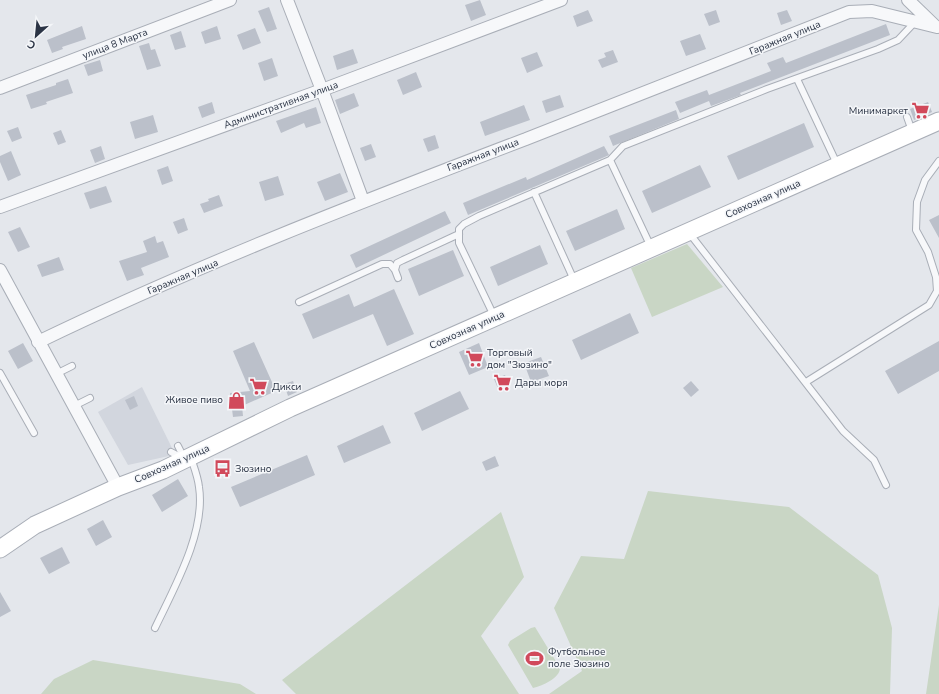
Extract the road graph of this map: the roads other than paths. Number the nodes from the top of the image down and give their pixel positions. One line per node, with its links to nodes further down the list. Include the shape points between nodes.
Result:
1 (230, 0): 8 (street, улица 8 Марта)
2 (287, 0): 9 (street)
3 (561, 0): 9 (street, Административная улица)
4 (908, 0): 6 (street)
5 (915, 22): 6 (street, Гаражная улица); 7 (lane, via 898,40); 15 (street, Гаражная улица, via 872,11 849,12 708,69)
6 (938, 28)
7 (797, 78): 11 (lane, via 623,146); 13 (lane)
8 (0, 88)
9 (322, 90): 15 (street); 16 (street, Административная улица)
10 (939, 121): 13 (street, Совхозная улица, via 910,125)
11 (610, 160): 14 (lane); 19 (lane)
12 (939, 161): 30 (lane, via 925,180 917,202 916,230 928,252 936,277 937,291 929,306)
13 (838, 166): 17 (street, Совхозная улица)
14 (534, 192): 18 (lane, via 464,224 459,229); 23 (lane)
15 (363, 201): 26 (street, Гаражная улица, via 93,315)
16 (0, 207)
17 (688, 232): 19 (street, Совхозная улица); 30 (lane)
18 (459, 234): 21 (lane, via 397,263); 25 (lane, via 459,243)
19 (651, 248): 23 (street, Совхозная улица)
20 (0, 270): 26 (street)
21 (395, 270): 22 (lane); 24 (lane, via 390,264 382,264)
22 (398, 278)
23 (575, 282): 25 (street, Совхозная улица)
24 (299, 302)
25 (494, 318): 34 (street, Совхозная улица)
26 (38, 342): 29 (street)
27 (72, 366): 29 (lane)
28 (0, 373): 33 (lane)
29 (56, 374): 32 (street)
30 (806, 382): 35 (lane, via 843,431 874,460)
31 (90, 398): 32 (lane)
32 (74, 406): 36 (street)
33 (34, 434)
34 (181, 453): 36 (street, Совхозная улица, via 163,470); 38 (lane, via 199,487 200,509 197,529)
35 (886, 485)
36 (118, 487): 37 (street, Совхозная улица, via 35,525)
37 (0, 549)
38 (156, 628)

